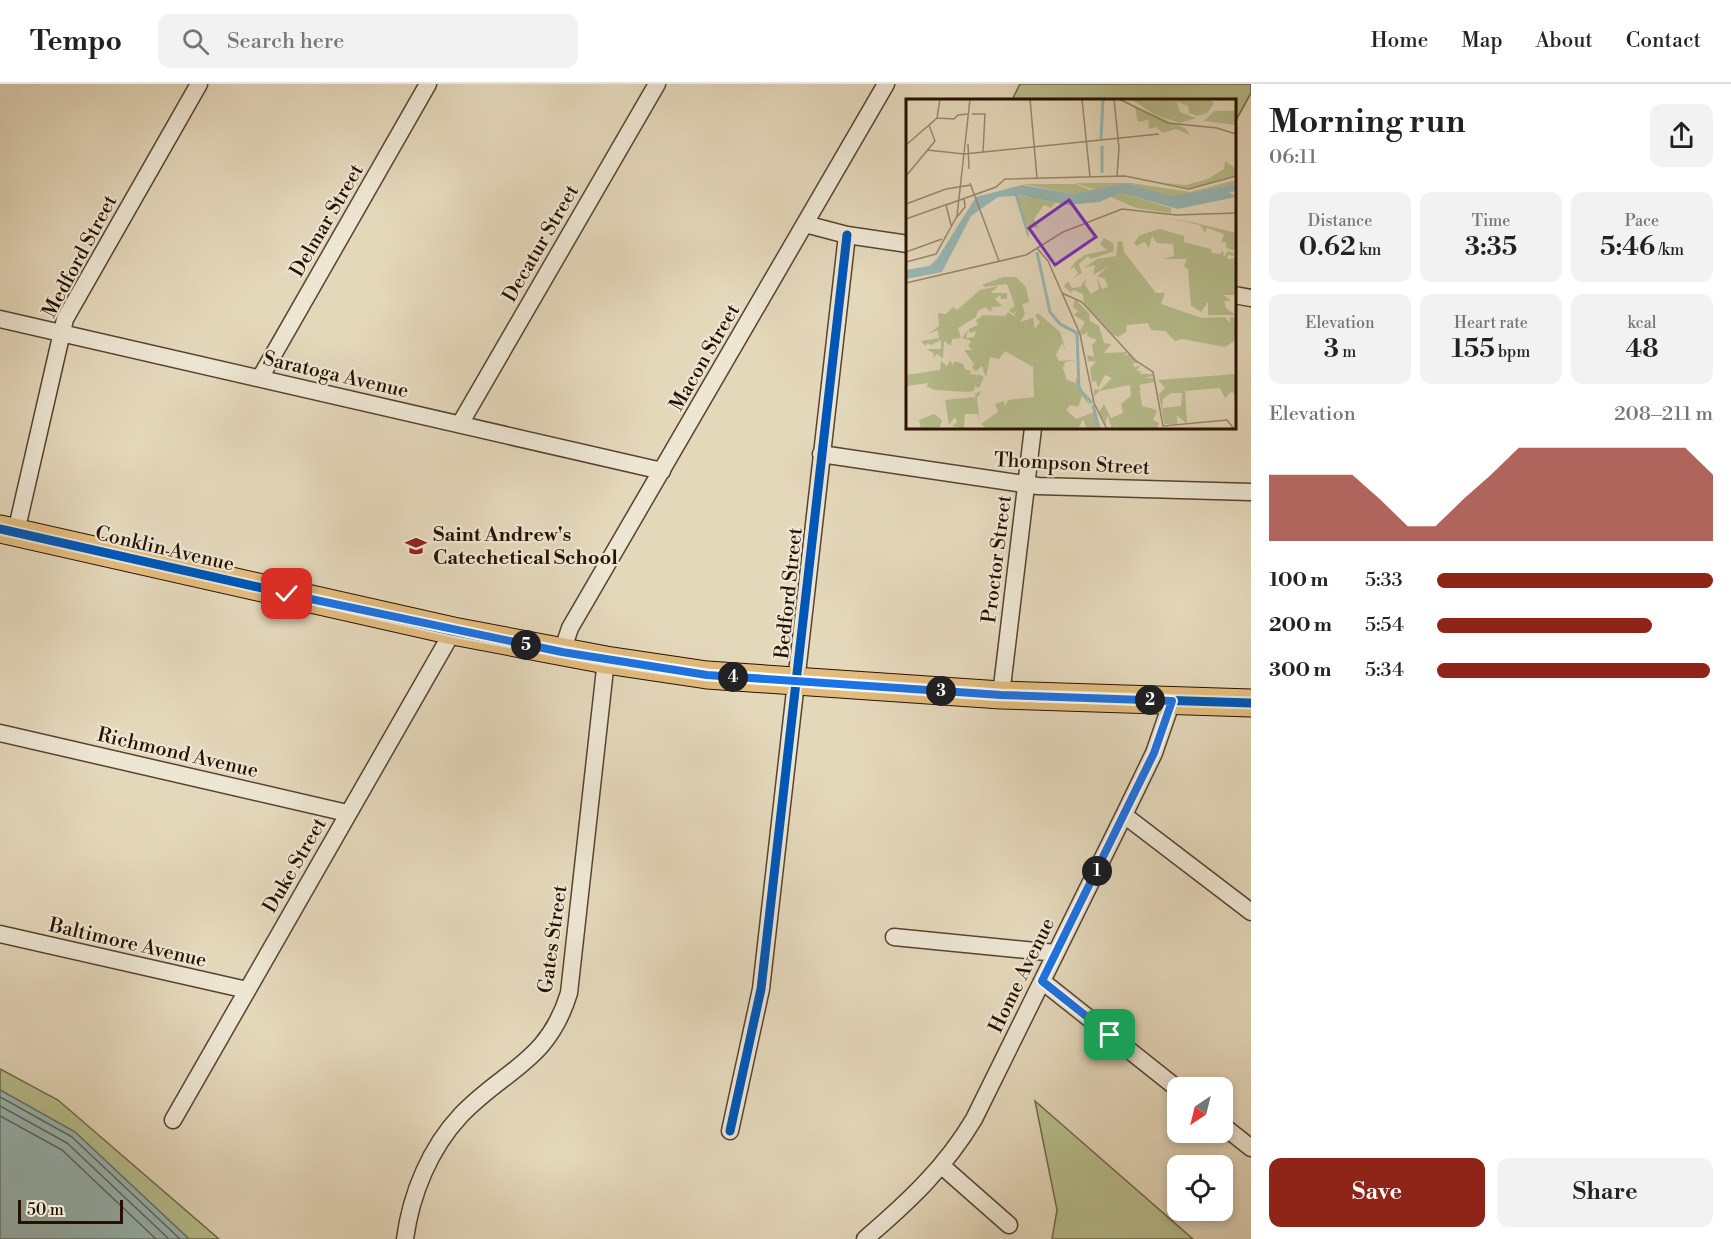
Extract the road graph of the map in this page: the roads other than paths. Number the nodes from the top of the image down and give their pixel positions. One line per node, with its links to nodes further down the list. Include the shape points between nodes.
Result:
1 (199, 84): 11 (street, Medford Street, via 65,319)
2 (428, 84): 12 (street, Delmar Street)
3 (657, 84): 13 (street, Decatur Street)
4 (886, 84): 5 (street, Macon Street)
5 (805, 224): 6 (street); 16 (street, Macon Street)
6 (847, 235): 7 (street); 15 (street, Bedford Street)
7 (906, 244)
8 (1236, 295): 9 (street)
9 (1251, 298)
10 (0, 319): 11 (street, Saratoga Avenue)
11 (61, 333): 12 (street, Saratoga Avenue); 19 (street, Medford Street)
12 (260, 378): 13 (street, Saratoga Avenue)
13 (460, 424): 16 (street, Saratoga Avenue)
14 (1033, 429): 17 (street, Proctor Street)
15 (821, 454): 17 (street, Thompson Street); 23 (street, Bedford Street)
16 (662, 471): 21 (street, Macon Street, via 570,628)
17 (1026, 484): 18 (street, Thompson Street); 24 (street, Proctor Street)
18 (1251, 492)
19 (8, 531): 20 (main road, Conklin Avenue)
20 (453, 631): 21 (main road, Conklin Avenue); 28 (street, Duke Street)
21 (562, 652): 22 (main road, Conklin Avenue)
22 (606, 660): 23 (main road, Conklin Avenue, via 707,675); 43 (street, Gates Street, via 569,993 563,1013 535,1055 462,1114 445,1134 423,1173)
23 (796, 682): 24 (main road, Conklin Avenue); 38 (street, Bedford Street, via 758,1010)
24 (1001, 695): 25 (main road, Conklin Avenue)
25 (1172, 701): 26 (main road, Conklin Avenue); 29 (street, Home Avenue, via 1154,753)
26 (1251, 703)
27 (0, 733): 28 (street, Richmond Avenue)
28 (348, 813): 35 (street, Duke Street)
29 (1124, 815): 30 (street); 33 (street, Home Avenue)
30 (1251, 912)
31 (0, 934): 35 (street, Baltimore Avenue)
32 (894, 937): 33 (street)
33 (1056, 953): 34 (street, Home Avenue)
34 (1042, 981): 36 (street); 41 (street, Home Avenue, via 974,1119)
35 (247, 990): 37 (street, Duke Street)
36 (1167, 1080)
37 (173, 1120)
38 (730, 1131)
39 (1233, 1134): 40 (street)
40 (1251, 1148)
41 (942, 1166): 42 (street); 44 (street, Home Avenue)
42 (1009, 1225)
43 (405, 1239)
44 (864, 1239)

